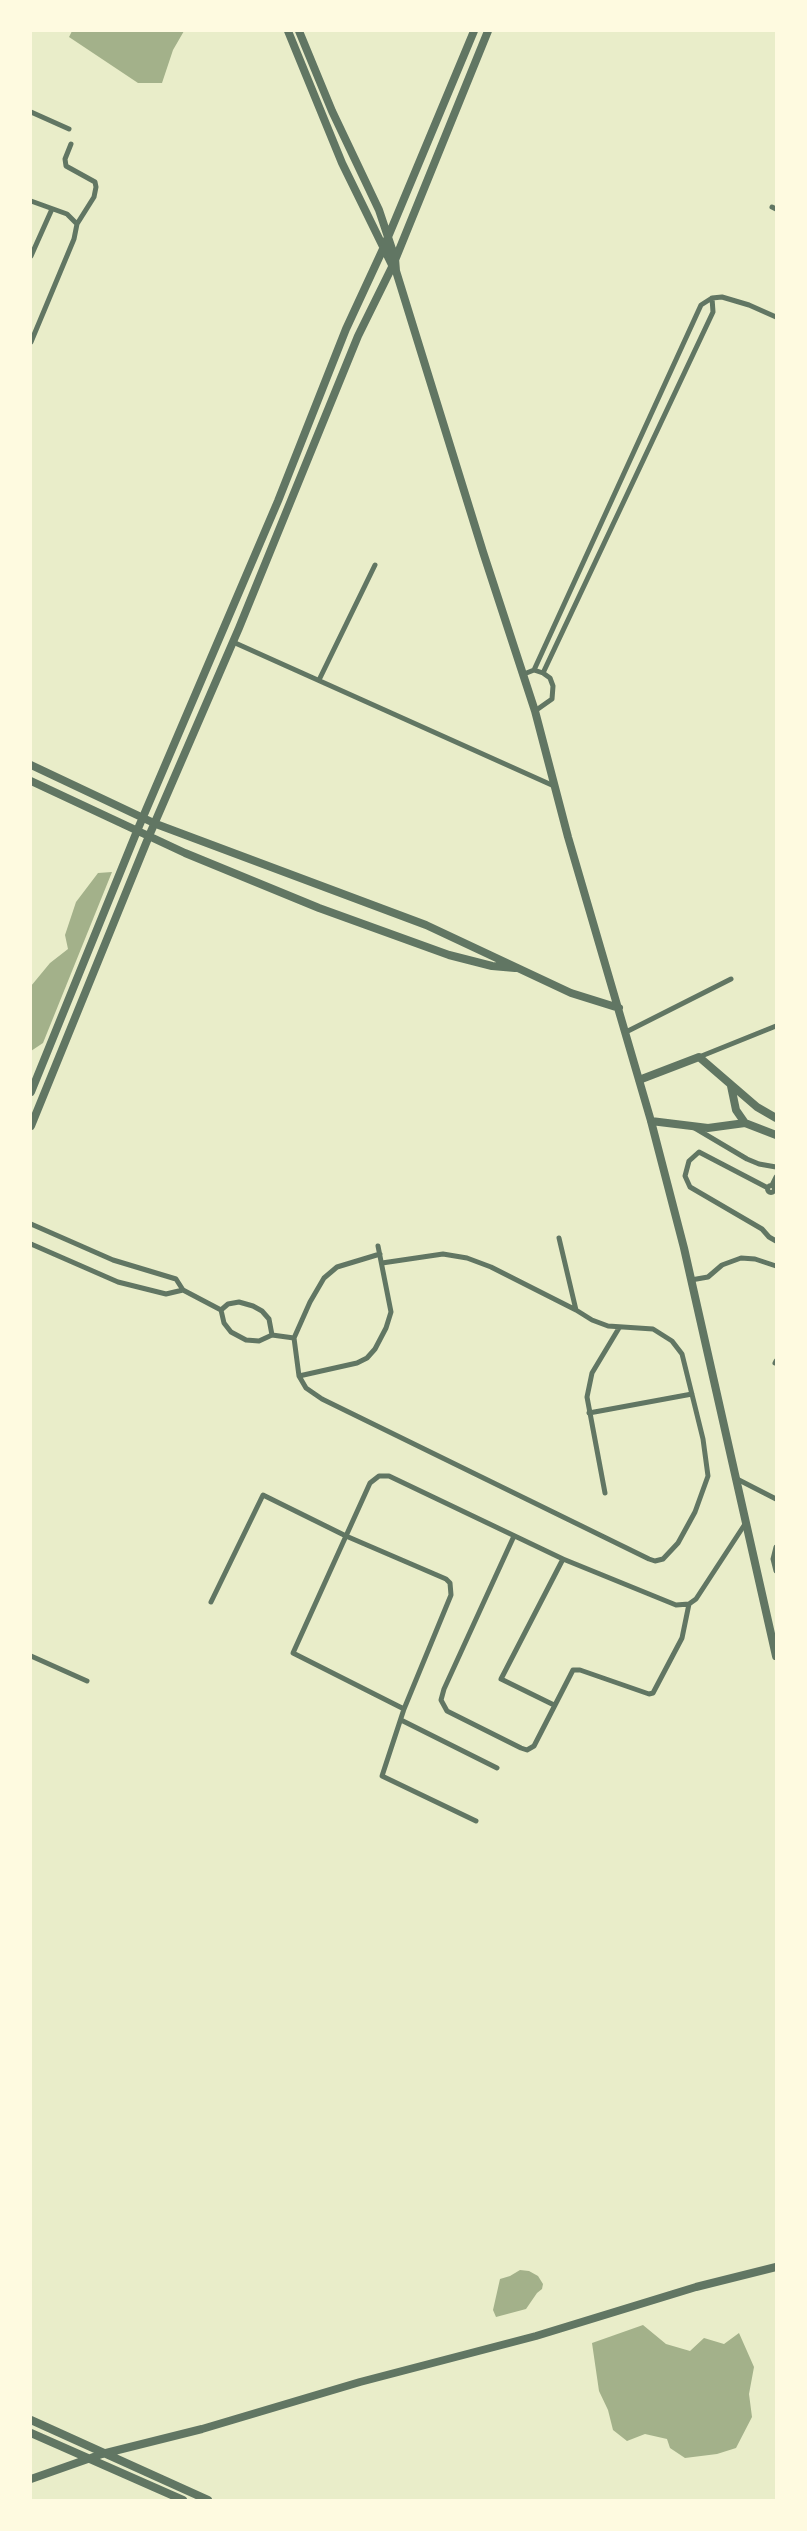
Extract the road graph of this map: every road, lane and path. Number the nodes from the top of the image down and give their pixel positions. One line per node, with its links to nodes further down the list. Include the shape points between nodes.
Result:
1 (288, 31): 12 (street, via 342,163)
2 (299, 31): 11 (street)
3 (474, 31): 11 (street)
4 (488, 31): 14 (street)
5 (31, 112): 6 (street)
6 (69, 129)
7 (71, 144): 10 (street, via 64,159 66,166 95,182 96,186 94,197)
8 (31, 201): 9 (street)
9 (52, 209): 10 (street, via 68,214); 13 (street)
10 (77, 224): 17 (street, via 74,239)
11 (388, 237): 12 (street); 14 (street)
12 (383, 249): 14 (street); 28 (street, via 346,329 278,501)
13 (31, 256)
14 (395, 265): 19 (street, via 358,336); 22 (street)
15 (712, 298): 16 (street, via 733,299); 20 (street, via 701,305); 21 (street, via 713,312)
16 (776, 317)
17 (31, 342)
18 (375, 565): 23 (street)
19 (233, 642): 23 (street); 29 (street)
20 (534, 670): 21 (street); 22 (street)
21 (544, 673): 24 (street, via 550,678 554,693 548,704)
22 (524, 674): 24 (street)
23 (319, 680): 27 (street)
24 (535, 711): 27 (street)
25 (31, 765): 28 (street)
26 (31, 781): 30 (street)
27 (554, 786): 34 (street)
28 (144, 818): 29 (street); 30 (street)
29 (156, 824): 31 (street); 32 (street, via 426,925)
30 (137, 831): 31 (street); 40 (street)
31 (149, 836): 32 (street, via 319,908 449,955); 44 (street)
32 (520, 969): 34 (street, via 588,1000)
33 (731, 979): 36 (street)
34 (619, 1008): 36 (street)
35 (776, 1026): 37 (street)
36 (626, 1032): 38 (street)
37 (699, 1057): 38 (street); 39 (street)
38 (639, 1080): 42 (street)
39 (731, 1086): 41 (street); 43 (street, via 736,1110)
40 (31, 1092)
41 (776, 1118)
42 (651, 1121): 45 (street); 58 (street)
43 (745, 1123): 45 (street); 46 (street)
44 (31, 1126)
45 (692, 1127): 47 (street, via 747,1159)
46 (776, 1135)
47 (776, 1166)
48 (776, 1177): 49 (street)
49 (772, 1189): 52 (street, via 699,1152 689,1161 685,1176 690,1186 762,1229)
50 (31, 1224): 59 (street, via 113,1260 176,1279)
51 (559, 1238): 61 (street)
52 (776, 1241)
53 (31, 1244): 59 (street, via 118,1282 166,1294)
54 (378, 1246): 55 (street)
55 (380, 1254): 56 (street); 64 (street, via 336,1267 324,1278)
56 (382, 1263): 61 (street, via 443,1254 467,1258); 65 (street, via 391,1312 371,1354 357,1363)
57 (776, 1266): 58 (street, via 741,1258 722,1265 708,1277)
58 (691, 1280): 68 (street)
59 (183, 1290): 60 (street)
60 (221, 1310): 63 (street, via 224,1323 231,1332 246,1340 259,1341); 63 (street, via 234,1303 253,1306 269,1319)
61 (576, 1310): 62 (street, via 600,1324)
62 (619, 1328): 66 (street, via 653,1330 672,1341 682,1354); 67 (street, via 592,1373 588,1397)
63 (272, 1334): 64 (street)
64 (294, 1338): 65 (street)
65 (298, 1376): 66 (street, via 306,1388 322,1399 655,1561 670,1553 678,1543 695,1512 708,1476 704,1439)
66 (692, 1394): 67 (street)
67 (590, 1413): 69 (street)
68 (738, 1479): 70 (street); 71 (street)
69 (605, 1493)
70 (776, 1499)
71 (745, 1524): 78 (street, via 696,1599); 79 (street)
72 (346, 1536): 73 (street, via 370,1483 380,1476 389,1476); 77 (street, via 263,1495); 84 (street, via 450,1583 451,1595); 84 (street, via 293,1653)
73 (514, 1536): 75 (street); 83 (street, via 444,1689 443,1706 527,1750 534,1746)
74 (776, 1547): 76 (street, via 773,1559)
75 (563, 1559): 78 (street, via 676,1605); 83 (street, via 501,1679)
76 (776, 1571)
77 (212, 1602)
78 (689, 1604): 83 (street, via 682,1638 653,1693 575,1669 570,1671)
79 (774, 1634): 81 (street)
80 (31, 1656): 82 (street)
81 (776, 1656)
82 (87, 1681)
83 (554, 1706)
84 (404, 1709): 85 (street)
85 (401, 1720): 86 (street); 87 (street, via 382,1776)
86 (497, 1768)
87 (476, 1821)
88 (776, 2267): 91 (street, via 202,2429)
89 (31, 2420): 91 (street)
90 (31, 2433): 92 (street)
91 (102, 2454): 92 (street); 95 (street)
92 (88, 2458): 93 (street); 94 (street)
93 (31, 2479)
94 (183, 2500)
95 (208, 2500)

